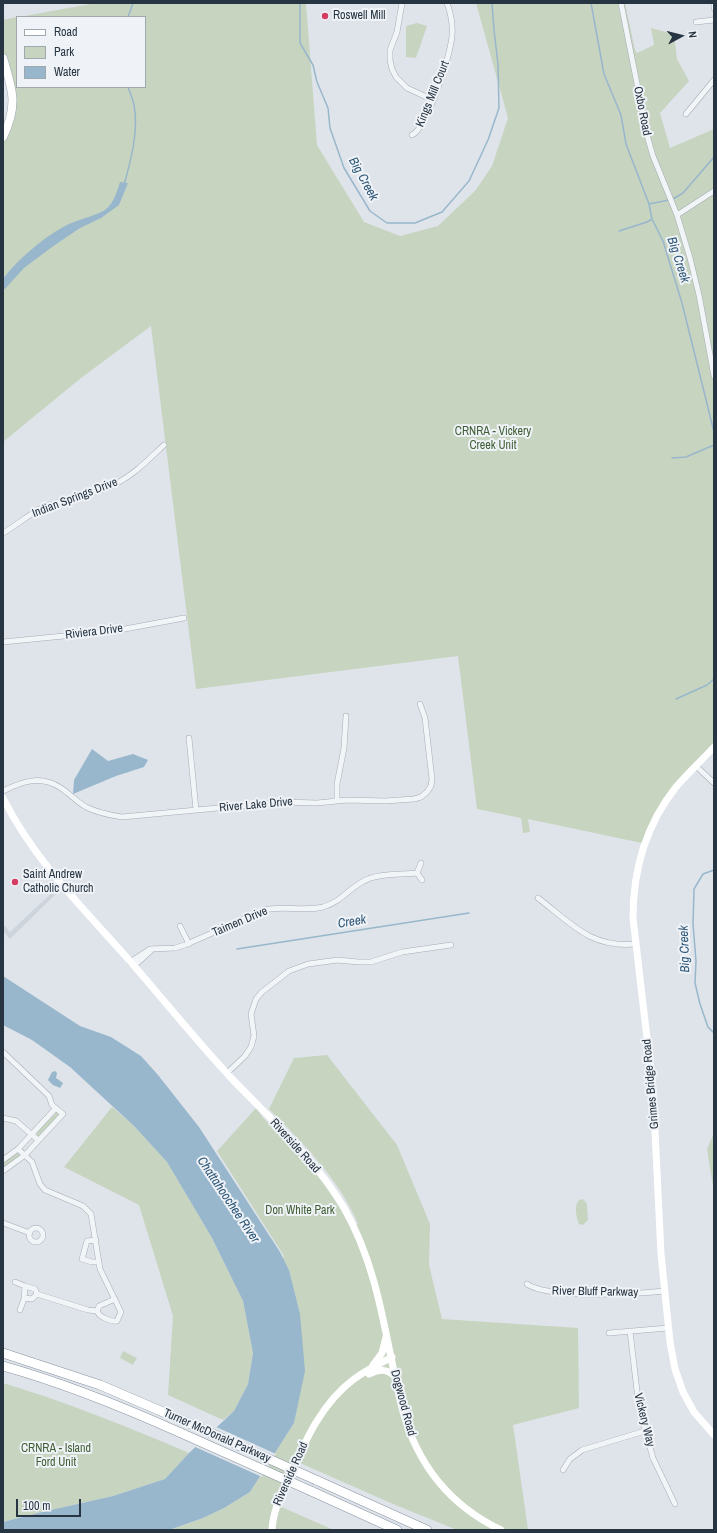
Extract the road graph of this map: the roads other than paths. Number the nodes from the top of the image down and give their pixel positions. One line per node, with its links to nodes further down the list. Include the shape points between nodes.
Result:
1 (402, 3): 10 (street, via 397,32 390,50 392,69 407,88)
2 (447, 3): 10 (street, Kings Mill Court, via 452,22 452,37)
3 (621, 3): 15 (street, Oxbo Road, via 648,139)
4 (714, 3): 5 (street)
5 (714, 8)
6 (714, 20): 7 (street)
7 (696, 22)
8 (3, 58): 13 (main road, via 13,100 12,114)
9 (714, 80): 11 (street)
10 (433, 100): 12 (street, Kings Mill Court, via 420,129)
11 (686, 114)
12 (412, 135)
13 (3, 137)
14 (714, 191): 15 (street)
15 (677, 215): 16 (street, Oxbo Road, via 699,295)
16 (714, 376)
17 (164, 445): 18 (street, Indian Springs Drive, via 120,482 44,508 27,516)
18 (3, 533)
19 (184, 618): 20 (street, Riviera Drive, via 114,631)
20 (3, 642)
21 (420, 704): 29 (street, River Lake Drive, via 425,718 432,779 427,792 414,799)
22 (346, 716): 29 (street)
23 (189, 738): 30 (street)
24 (714, 747): 25 (street, Grimes Bridge Road)
25 (696, 766): 26 (street); 37 (street, Grimes Bridge Road, via 663,806 643,847 633,895)
26 (714, 783)
27 (3, 791): 30 (street, River Lake Drive, via 22,782 40,780 56,785 86,806 110,816 132,817)
28 (3, 798): 39 (street, Riverside Road, via 41,859)
29 (337, 801): 30 (street, River Lake Drive, via 282,802)
30 (196, 810)
31 (421, 863): 32 (street)
32 (417, 873): 33 (street); 36 (street, Taimen Drive, via 368,879 338,901 322,907 264,910)
33 (422, 880)
34 (538, 898): 37 (street, via 593,938 613,944)
35 (180, 926): 36 (street)
36 (189, 944): 39 (street, Taimen Drive, via 150,949)
37 (635, 944): 57 (street, Grimes Bridge Road, via 653,1090)
38 (451, 945): 41 (street, via 402,952 371,962 338,960 308,964 289,971 256,999 251,1014 254,1036 251,1047)
39 (132, 964): 41 (street, Riverside Road)
40 (3, 1052): 42 (street, via 49,1096)
41 (227, 1073): 65 (street, Riverside Road, via 308,1159 344,1208 372,1270)
42 (56, 1108): 44 (street); 45 (street, via 63,1114)
43 (3, 1118): 44 (street, via 16,1121)
44 (32, 1134): 45 (street); 46 (street)
45 (38, 1140): 47 (street)
46 (18, 1149): 47 (street); 48 (street)
47 (25, 1155): 49 (street); 52 (street, via 32,1162 40,1184 45,1190 89,1211)
48 (3, 1160)
49 (3, 1171)
50 (3, 1223): 51 (street)
51 (30, 1234)
52 (96, 1240): 53 (street); 53 (street, via 87,1241 82,1258)
53 (99, 1262): 60 (street)
54 (14, 1282): 56 (street)
55 (527, 1284): 57 (street, River Bluff Parkway, via 539,1290 581,1294 629,1295)
56 (26, 1286): 58 (street, via 35,1289); 59 (street)
57 (664, 1291): 63 (street, Grimes Bridge Road)
58 (37, 1294): 59 (street, via 32,1299); 62 (street)
59 (24, 1298): 61 (street)
60 (115, 1299): 62 (street, via 99,1306); 62 (street, via 121,1312 117,1321 100,1316)
61 (20, 1310)
62 (97, 1311)
63 (668, 1328): 64 (street); 74 (street, Grimes Bridge Road, via 675,1369 683,1392 694,1412)
64 (630, 1332): 66 (street); 73 (street, Vickery Way, via 637,1399)
65 (386, 1333): 68 (street, Riverside Road); 70 (street, via 382,1353)
66 (610, 1334)
67 (3, 1353): 79 (highway, Turner McDonald Parkway, bridge, via 100,1385)
68 (392, 1357): 70 (street, Riverside Road); 71 (street, Dogwood Road)
69 (3, 1366): 78 (highway, Turner McDonald Parkway, bridge, via 81,1391 133,1412)
70 (371, 1368): 72 (street, Riverside Road)
71 (396, 1378): 72 (street, via 382,1370); 80 (street, Dogwood Road, via 407,1426 419,1454 432,1474 463,1507)
72 (354, 1379): 77 (street, Riverside Road, via 328,1405 311,1429 277,1505)
73 (645, 1431): 75 (street, via 582,1450 570,1459); 76 (street, Vickery Way)
74 (714, 1435)
75 (563, 1470)
76 (675, 1504)
77 (272, 1530)
78 (397, 1530)
79 (427, 1530)
80 (501, 1530)

